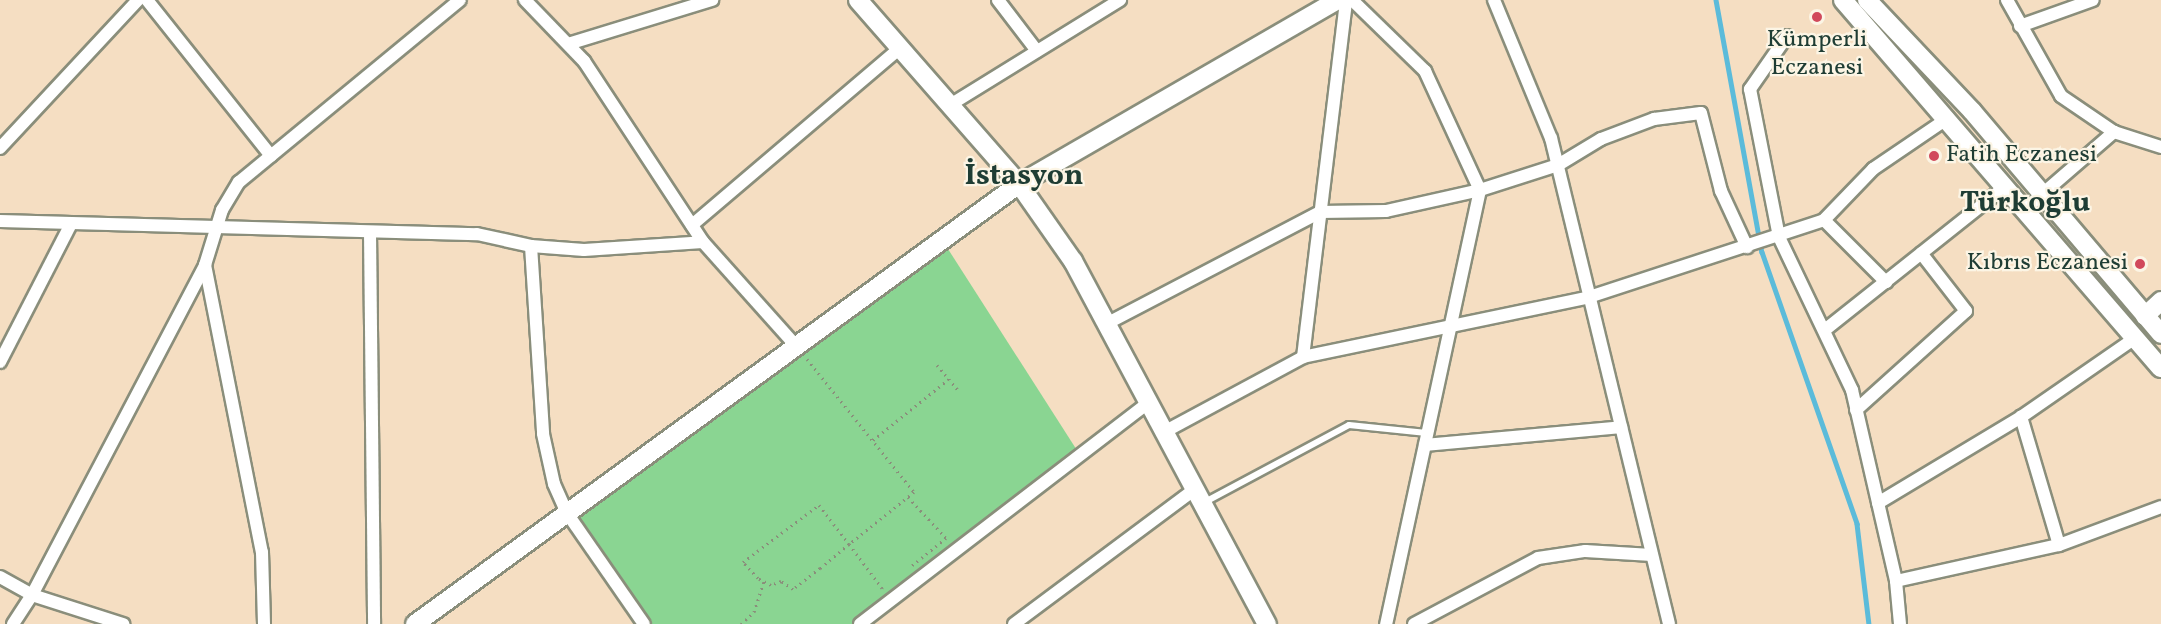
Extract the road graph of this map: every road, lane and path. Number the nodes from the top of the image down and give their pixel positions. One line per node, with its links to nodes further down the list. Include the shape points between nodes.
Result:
1 (138, 0): 25 (street)
2 (147, 0): 27 (street)
3 (460, 0): 27 (street)
4 (525, 0): 19 (street)
5 (712, 0): 19 (street)
6 (858, 0): 20 (main road)
7 (999, 0): 21 (street)
8 (1120, 0): 21 (street)
9 (1338, 0): 29 (main road)
10 (1346, 0): 34 (street)
11 (1352, 0): 31 (street, via 1425,71)
12 (1494, 0): 28 (street, via 1551,138)
13 (1843, 0): 23 (main road)
14 (1867, 0): 32 (main road)
15 (2007, 0): 17 (street)
16 (2093, 0): 17 (street)
17 (2020, 26): 24 (street, via 2061,96)
18 (1787, 36): 41 (street, via 1750,89)
19 (568, 44): 39 (street, via 584,61)
20 (900, 48): 22 (main road); 39 (street)
21 (1037, 51): 22 (street)
22 (950, 105): 29 (main road)
23 (1948, 118): 30 (main road); 36 (street, via 1874,169)
24 (2114, 132): 26 (street); 32 (street)
25 (2, 143)
26 (2161, 147)
27 (271, 156): 38 (street, via 239,182)
28 (1558, 165): 31 (street); 44 (street, via 1601,139 1654,119 1701,113 1721,191); 48 (street)
29 (1019, 184): 51 (main road, via 1073,261); 56 (main road)
30 (2006, 186): 33 (main road); 45 (street)
31 (1480, 190): 34 (street, via 1386,211); 52 (street)
32 (2041, 192): 33 (street); 50 (main road)
33 (2025, 208): 55 (main road)
34 (1320, 212): 51 (street); 57 (street)
35 (0, 220): 37 (street)
36 (1824, 220): 41 (street); 47 (street)
37 (71, 224): 38 (street); 58 (street)
38 (217, 224): 40 (street); 46 (street)
39 (692, 225): 42 (street)
40 (370, 232): 43 (street, via 477,234); 88 (street)
41 (1774, 239): 44 (street); 53 (street)
42 (704, 242): 43 (street, via 584,250); 56 (street)
43 (531, 246): 74 (street, via 546,451)
44 (1748, 246): 48 (street)
45 (1922, 253): 47 (street); 64 (street, via 1966,311)
46 (205, 265): 83 (street); 87 (street, via 262,552)
47 (1886, 282): 53 (street)
48 (1589, 297): 52 (street); 66 (street)
49 (2161, 301): 50 (main road)
50 (2145, 316): 54 (main road)
51 (1106, 324): 63 (main road)
52 (1450, 328): 57 (street); 68 (street)
53 (1826, 329): 64 (street, via 1852,390)
54 (2161, 334)
55 (2135, 338): 60 (main road); 65 (street)
56 (796, 346): 69 (path); 74 (main road)
57 (1303, 357): 67 (street)
58 (0, 362)
59 (937, 365): 61 (path)
60 (2161, 368)
61 (949, 379): 62 (path); 69 (path)
62 (960, 391)
63 (1148, 403): 67 (main road); 92 (street)
64 (1856, 410): 72 (street)
65 (2020, 417): 72 (street); 76 (street)
66 (1621, 427): 68 (street); 77 (street)
67 (1164, 432): 71 (main road)
68 (1426, 439): 71 (lane, via 1349,424); 96 (street)
69 (873, 440): 70 (path, via 914,492)
70 (908, 496): 75 (path); 78 (path, via 946,538)
71 (1198, 496): 84 (street); 95 (main road)
72 (1878, 503): 82 (street)
73 (2161, 507): 76 (street)
74 (567, 513): 89 (main road); 90 (street)
75 (849, 544): 80 (path, via 793,589 781,581 771,585); 80 (path, via 819,505 743,562); 81 (path, via 882,588)
76 (2059, 546): 82 (street)
77 (1652, 555): 97 (street, via 1585,551 1539,558); 98 (street)
78 (900, 574)
79 (0, 577): 83 (street)
80 (764, 581): 91 (path, via 754,612)
81 (891, 581)
82 (1896, 581): 99 (street)
83 (32, 595): 85 (street); 86 (street)
84 (1029, 612): 93 (street); 94 (street)
85 (13, 624)
86 (123, 624)
87 (264, 624)
88 (374, 624)
89 (416, 624)
90 (644, 624)
91 (741, 624)
92 (860, 624)
93 (1014, 624)
94 (1035, 624)
95 (1268, 624)
96 (1386, 624)
97 (1414, 624)
98 (1669, 624)
99 (1900, 624)

